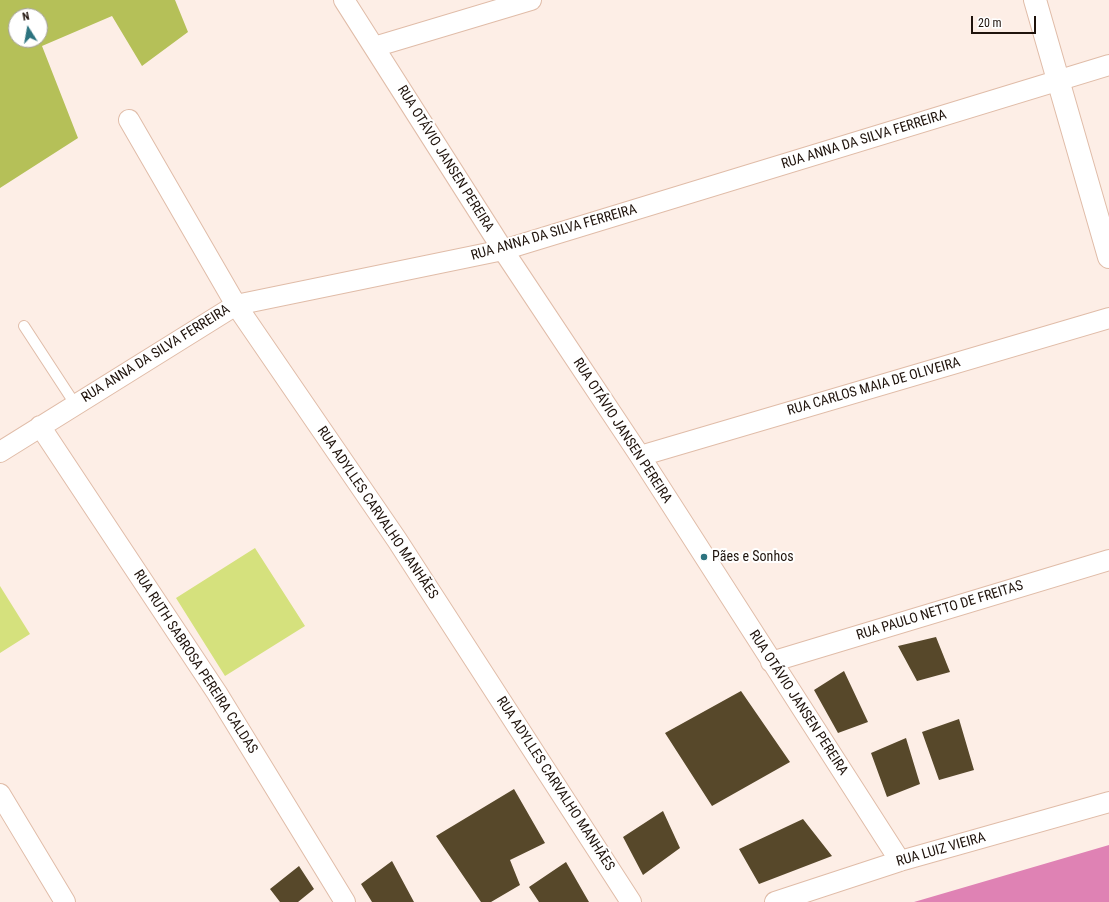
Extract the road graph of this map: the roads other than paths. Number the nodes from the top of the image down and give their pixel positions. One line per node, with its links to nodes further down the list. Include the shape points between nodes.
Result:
1 (344, 0): 4 (street, RUA OTÁVIO JANSEN PEREIRA)
2 (531, 0): 4 (street)
3 (1035, 0): 6 (street)
4 (374, 48): 8 (street, RUA OTÁVIO JANSEN PEREIRA)
5 (1109, 66): 6 (street, RUA ANNA DA SILVA FERREIRA)
6 (1059, 80): 8 (street, RUA ANNA DA SILVA FERREIRA); 9 (street)
7 (129, 120): 10 (street, RUA ADYLLES CARVALHO MANHÃES)
8 (503, 250): 10 (street, RUA ANNA DA SILVA FERREIRA); 16 (street, RUA OTÁVIO JANSEN PEREIRA)
9 (1109, 257)
10 (236, 305): 13 (street, RUA ANNA DA SILVA FERREIRA); 24 (street, RUA ADYLLES CARVALHO MANHÃES, via 397,540)
11 (1109, 318): 16 (street, RUA CARLOS MAIA DE OLIVEIRA)
12 (24, 326): 13 (lane)
13 (75, 404): 14 (street, RUA ANNA DA SILVA FERREIRA)
14 (40, 426): 15 (street, RUA ANNA DA SILVA FERREIRA); 23 (street, RUA RUTH SABROSA PEREIRA CALDAS, via 217,693)
15 (0, 452)
16 (640, 456): 18 (street, RUA OTÁVIO JANSEN PEREIRA)
17 (1109, 560): 18 (street, RUA PAULO NETTO DE FREITAS)
18 (771, 662): 21 (street, RUA OTÁVIO JANSEN PEREIRA)
19 (0, 794): 22 (street)
20 (1109, 802): 21 (street, RUA LUIZ VIEIRA)
21 (900, 861): 25 (street, RUA LUIZ VIEIRA)
22 (65, 902)
23 (345, 902)
24 (631, 902)
25 (775, 902)

